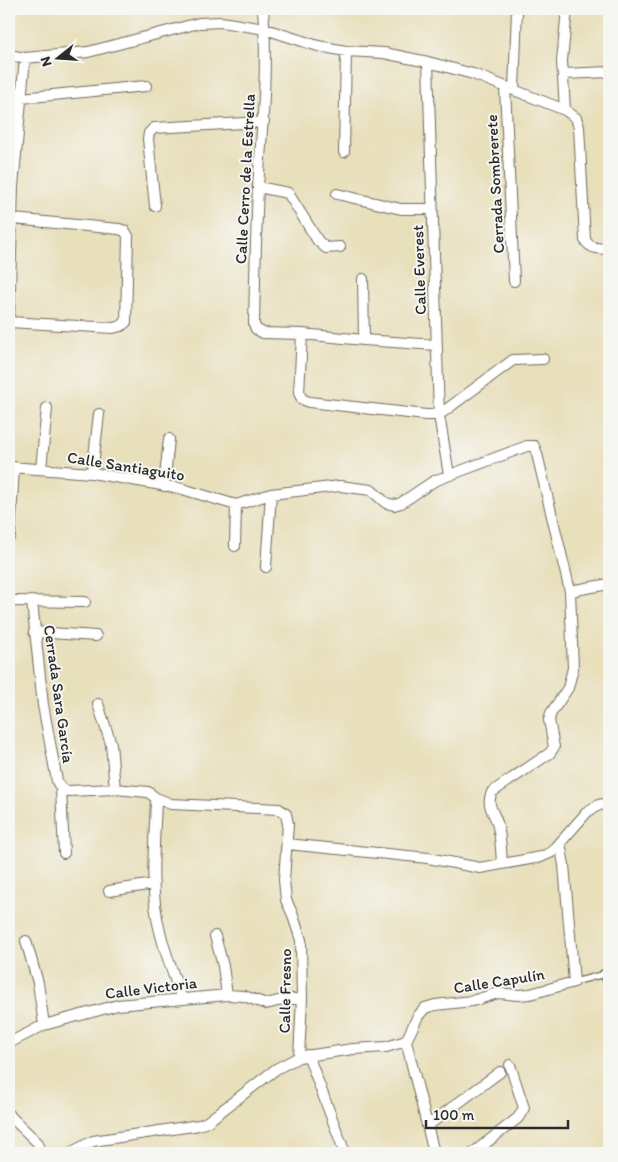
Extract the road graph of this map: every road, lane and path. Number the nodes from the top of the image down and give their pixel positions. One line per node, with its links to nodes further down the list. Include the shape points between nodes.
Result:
1 (263, 9): 4 (street, Calle Cerro de la Estrella)
2 (517, 9): 12 (street, Cerrada Sombrerete)
3 (567, 9): 10 (street, via 562,61)
4 (265, 29): 5 (street, via 318,46); 7 (street, via 221,22 199,23 88,52); 15 (street, Calle Cerro de la Estrella)
5 (346, 51): 8 (street, via 384,53); 16 (street)
6 (9, 55): 7 (street)
7 (25, 58): 13 (street)
8 (428, 62): 12 (street, via 473,74); 20 (street, Calle Everest)
9 (609, 72): 10 (street)
10 (564, 74): 14 (street)
11 (146, 86): 13 (street)
12 (509, 89): 14 (street); 25 (street, Cerrada Sombrerete)
13 (21, 98): 21 (street)
14 (565, 110): 23 (street, via 576,118 579,127 585,240 588,246)
15 (264, 122): 17 (street, Calle Cerro de la Estrella); 19 (street, via 154,128 148,139)
16 (344, 152)
17 (258, 187): 22 (street, via 288,193 318,241 326,248); 27 (street, Calle Cerro de la Estrella, via 254,324 262,333)
18 (337, 194): 20 (street, via 402,209)
19 (155, 206)
20 (432, 209): 29 (street, Calle Everest)
21 (13, 220): 26 (street); 26 (street, via 125,231 128,236 126,322 113,328)
22 (340, 247)
23 (609, 249)
24 (363, 279): 28 (street)
25 (514, 281)
26 (9, 322)
27 (302, 334): 28 (street); 33 (street, via 299,393 302,399)
28 (364, 340): 29 (street)
29 (436, 345): 33 (street, Calle Everest)
30 (543, 359): 33 (street, via 513,360)
31 (47, 408): 36 (street)
32 (99, 414): 37 (street)
33 (438, 415): 38 (street, Calle Everest)
34 (169, 439): 39 (street)
35 (11, 467): 36 (street, Calle Santiaguito); 42 (street)
36 (41, 469): 37 (street, Calle Santiaguito)
37 (92, 473): 39 (street, Calle Santiaguito)
38 (449, 476): 40 (street, via 434,480 394,505 386,503 371,490 359,487); 46 (street, via 534,446)
39 (164, 486): 41 (street, Calle Santiaguito)
40 (271, 494): 41 (street); 44 (street)
41 (236, 505): 43 (street)
42 (10, 536)
43 (235, 546)
44 (266, 567)
45 (609, 584): 46 (street)
46 (570, 591): 60 (street, via 573,668 568,688 549,720 554,747 550,753 492,792 489,799 498,825)
47 (9, 601): 48 (street, Cerrada Sara García)
48 (32, 602): 49 (street, Cerrada Sara García); 50 (street, Cerrada Sara García)
49 (85, 602)
50 (34, 632): 51 (street); 54 (street, Cerrada Sara García, via 43,705 56,780)
51 (96, 636)
52 (98, 704): 53 (street, via 110,744)
53 (115, 788): 54 (street, Calle Fresno); 55 (street, Calle Fresno, via 148,792)
54 (61, 789): 59 (street, Cerrada Sara García)
55 (156, 798): 58 (street, Calle Fresno, via 171,804 279,809 286,814); 61 (street)
56 (609, 804): 57 (street, via 588,811)
57 (560, 843): 60 (street, via 541,857); 66 (street)
58 (287, 844): 60 (street, via 428,858 480,868); 70 (street, Calle Fresno, via 286,900 301,940)
59 (64, 852)
60 (502, 863)
61 (154, 884): 62 (street); 69 (street, via 163,942)
62 (109, 891)
63 (215, 936): 68 (street)
64 (26, 941): 71 (street, via 38,983)
65 (606, 973): 66 (lane, Calle Capulín); 67 (lane)
66 (574, 982): 72 (street, Calle Capulín, via 530,994 498,993 472,1001 425,1008)
67 (609, 988)
68 (227, 996): 69 (street, Calle Victoria); 70 (street, Calle Victoria, via 244,996 266,1004)
69 (182, 999): 71 (street, Calle Victoria, via 118,1004)
70 (302, 999): 74 (street, Calle Fresno)
71 (44, 1024): 73 (street, Calle Victoria)
72 (406, 1041): 74 (street, via 386,1047); 78 (street)
73 (9, 1043)
74 (303, 1056): 80 (street, Calle Fresno, via 276,1069 199,1125 94,1141); 81 (street)
75 (510, 1065): 83 (street, via 524,1108 518,1118)
76 (500, 1072): 78 (street)
77 (9, 1115): 79 (street, via 38,1143)
78 (427, 1126): 82 (street)
79 (41, 1153)
80 (70, 1153)
81 (345, 1153)
82 (434, 1153)
83 (474, 1153)

